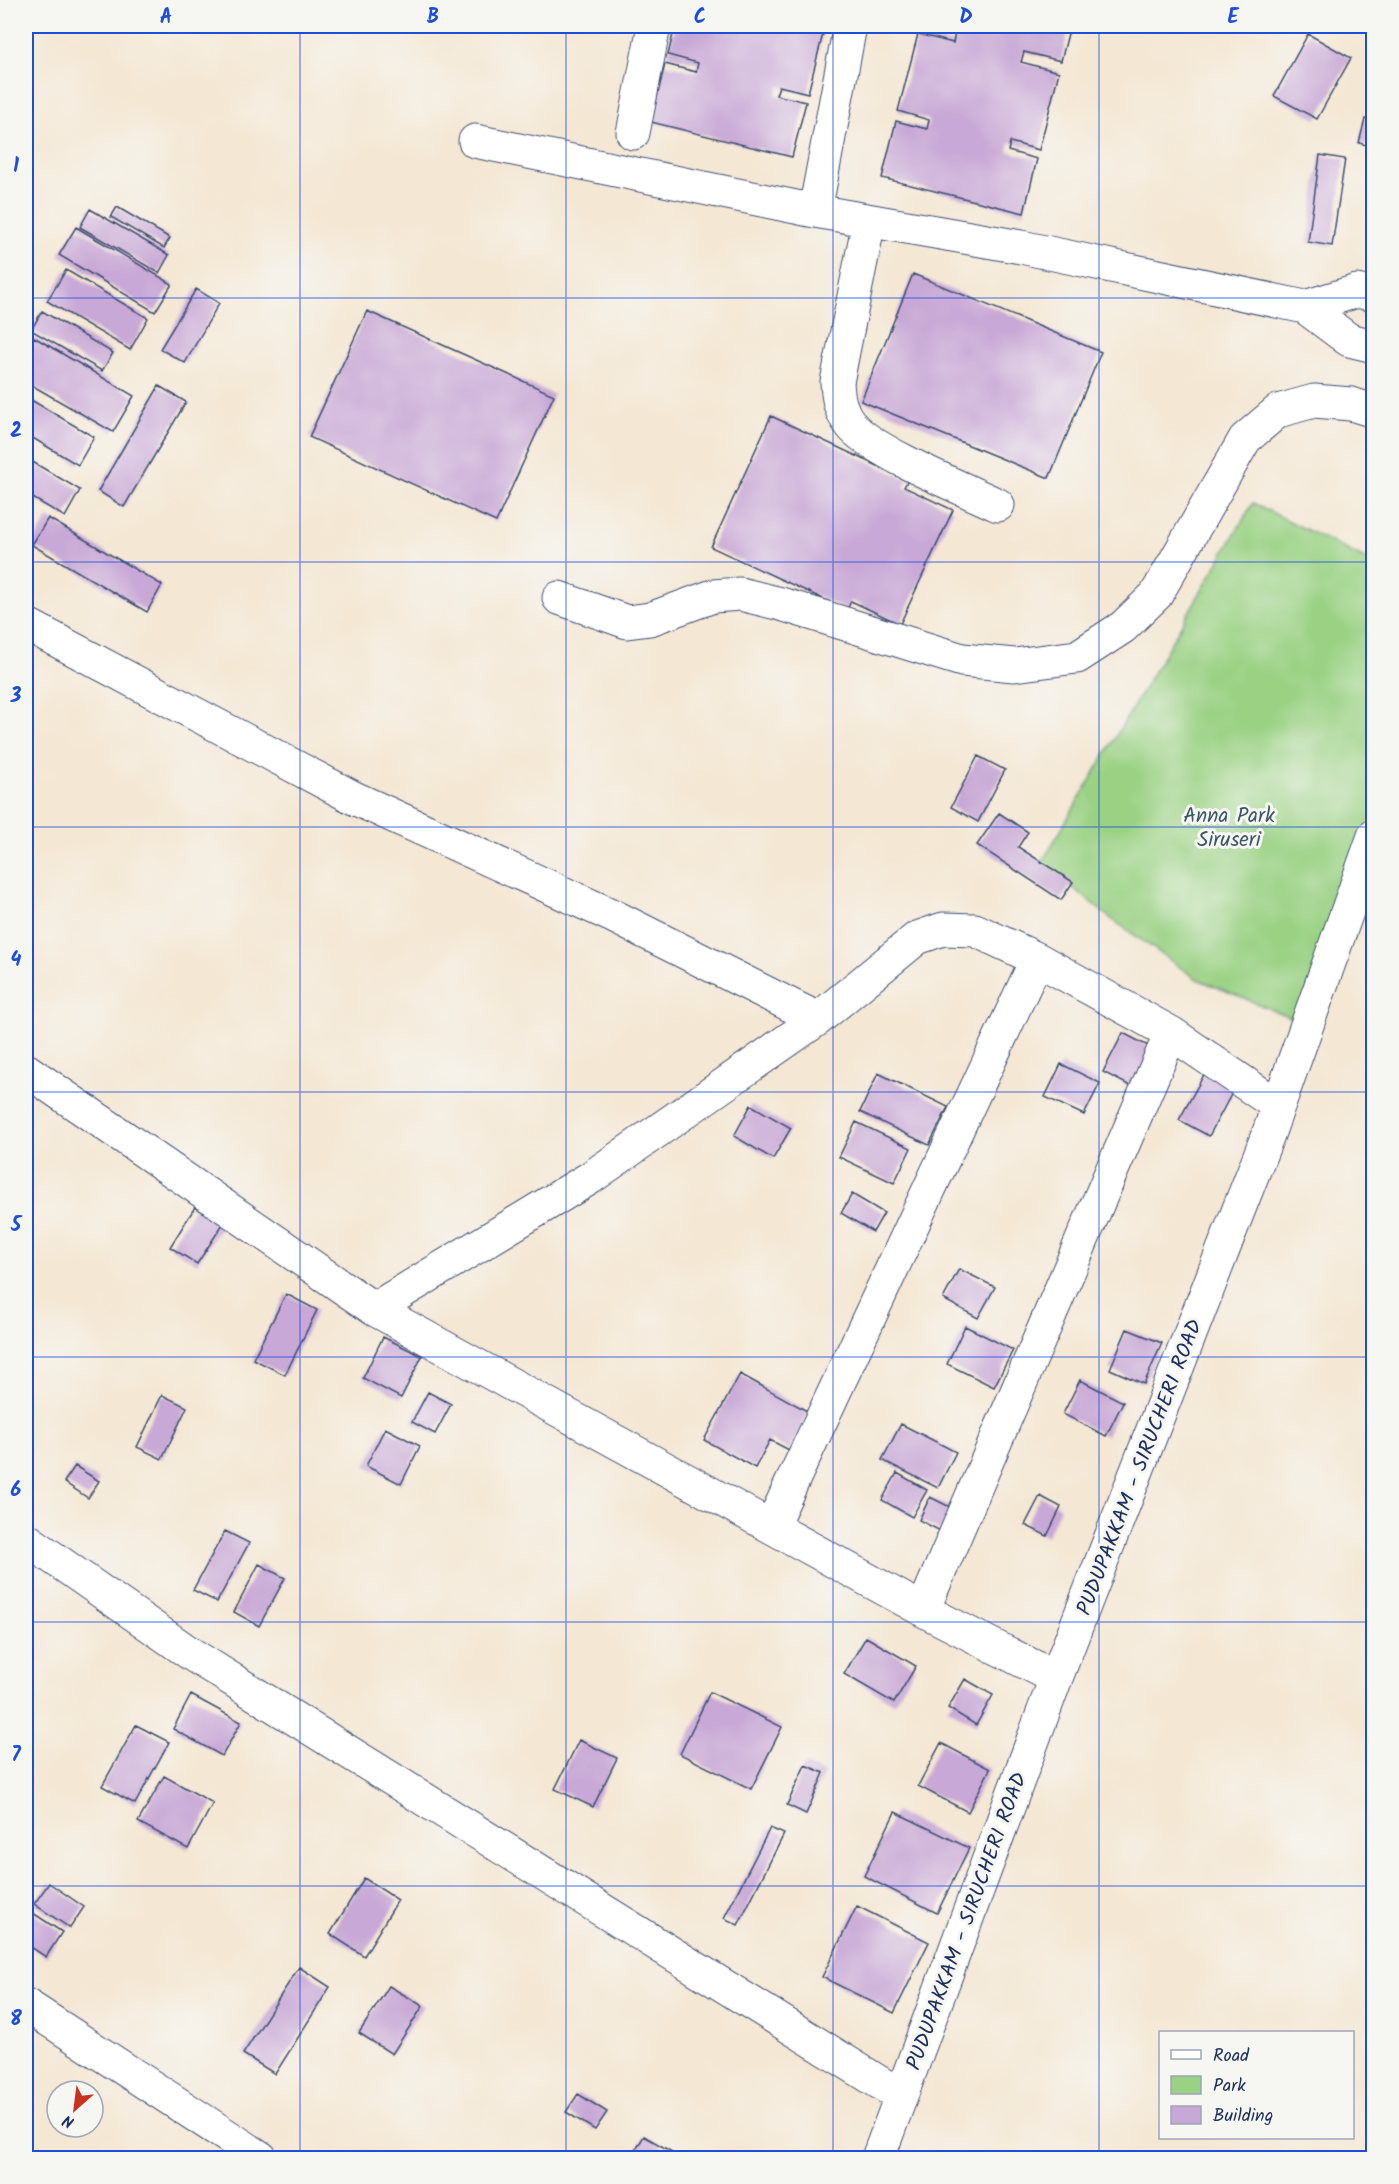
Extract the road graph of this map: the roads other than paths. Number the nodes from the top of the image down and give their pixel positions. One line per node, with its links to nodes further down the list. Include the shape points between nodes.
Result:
1 (654, 26): 3 (street)
2 (850, 26): 5 (street)
3 (633, 133)
4 (475, 141): 5 (street)
5 (815, 211): 6 (street)
6 (869, 221): 8 (street, via 1021,247); 11 (street, via 837,382 839,405 852,427 875,446)
7 (1374, 295): 8 (street, via 1357,291)
8 (1305, 307): 9 (street, via 1349,340)
9 (1374, 346)
10 (1374, 411): 12 (street, via 1351,404 1314,402 1278,411 1245,439 1156,595 1123,627 1077,657 1014,665 962,660 740,594 713,596 650,619 627,622)
11 (998, 505)
12 (559, 598)
13 (26, 624): 16 (street, via 354,798 613,916)
14 (1374, 836): 19 (street, PUDUPAKKAM - SIRUCHERI ROAD)
15 (1037, 959): 16 (street, via 975,930 943,929 916,938); 17 (street); 21 (street)
16 (818, 1019): 20 (street, via 590,1178)
17 (1172, 1033): 19 (street); 23 (street)
18 (26, 1070): 20 (street)
19 (1277, 1105): 24 (street, PUDUPAKKAM - SIRUCHERI ROAD)
20 (374, 1309): 21 (street)
21 (772, 1525): 23 (street)
22 (26, 1539): 26 (street, via 191,1654)
23 (923, 1610): 24 (street)
24 (1056, 1678): 26 (street, PUDUPAKKAM - SIRUCHERI ROAD)
25 (26, 2005): 27 (street)
26 (901, 2096): 28 (street, PUDUPAKKAM - SIRUCHERI ROAD)
27 (261, 2158)
28 (878, 2158)

